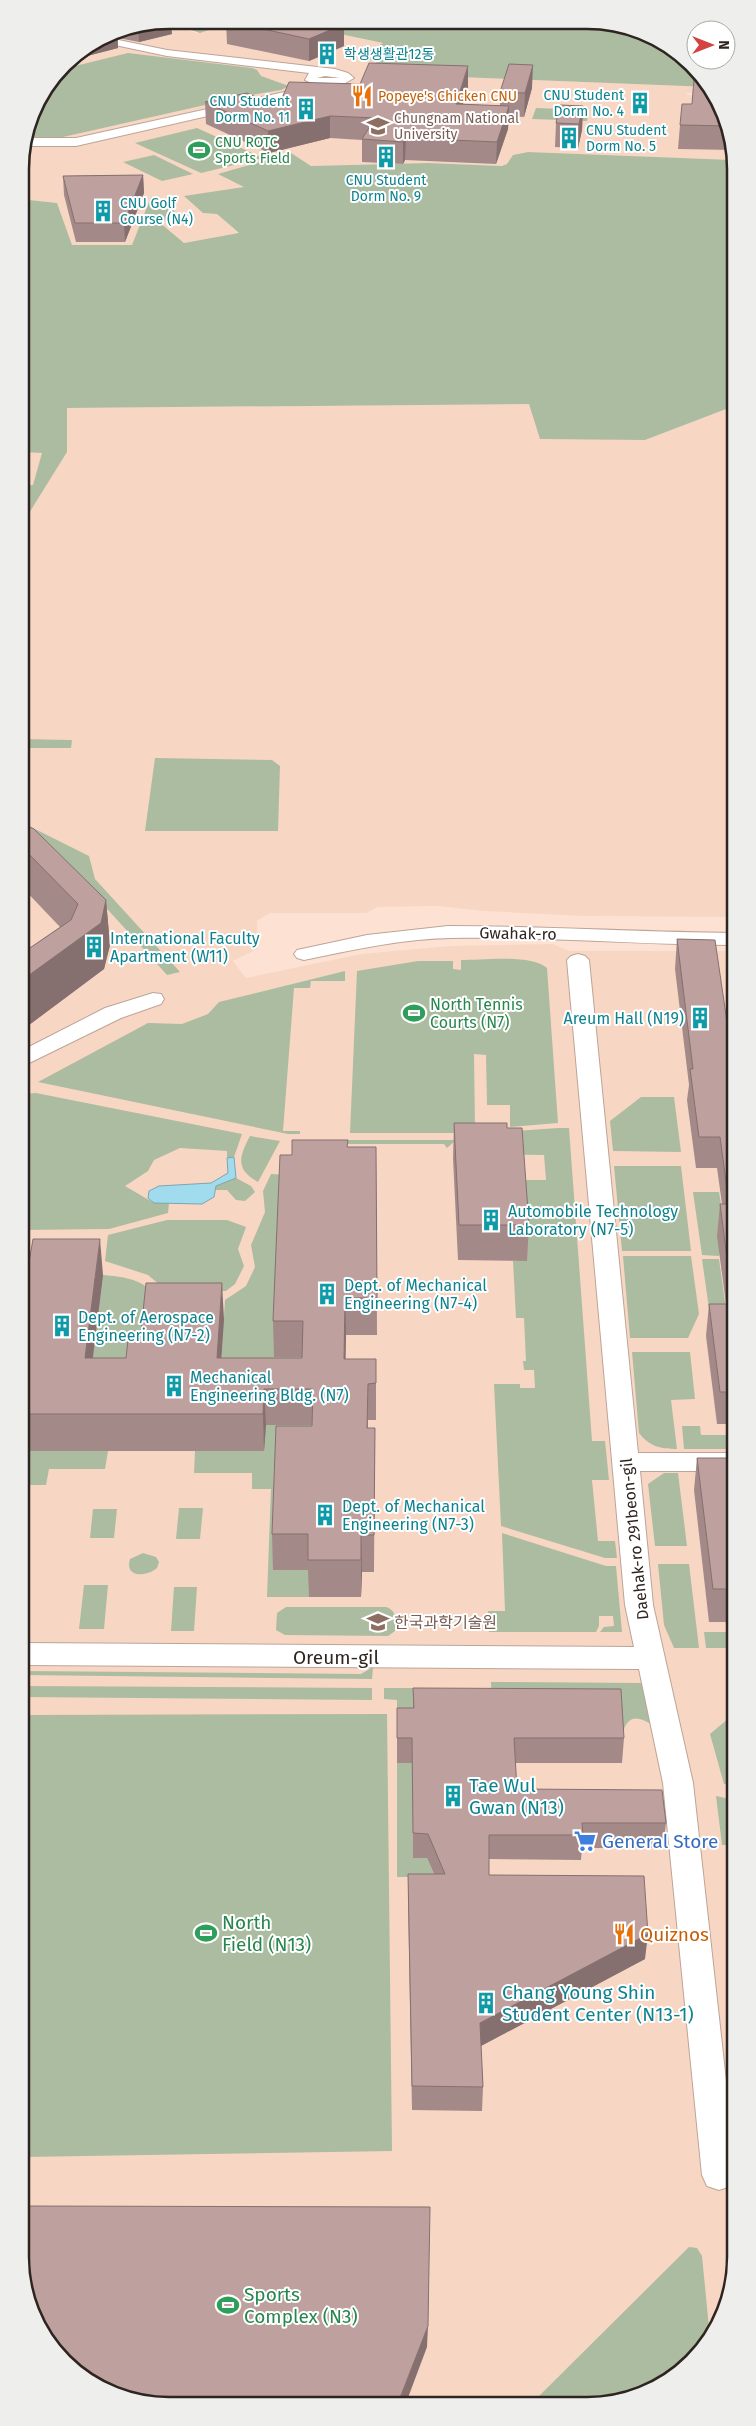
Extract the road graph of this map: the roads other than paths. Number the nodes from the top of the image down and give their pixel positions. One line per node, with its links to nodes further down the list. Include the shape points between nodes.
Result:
1 (111, 41): 2 (street, via 167,54)
2 (282, 67): 3 (street); 4 (street, via 299,71)
3 (336, 78): 4 (street)
4 (309, 83): 5 (street, via 76,142)
5 (32, 142)
6 (727, 939): 7 (street, Gwahak-ro, via 448,932 367,941)
7 (304, 954)
8 (578, 960): 11 (street, Daehak-ro 291beon-gil)
9 (153, 999): 10 (street, via 113,1013)
10 (29, 1056)
11 (625, 1462): 12 (street); 14 (street, Daehak-ro 291beon-gil, via 639,1605)
12 (727, 1462)
13 (29, 1654): 14 (street, Oreum-gil)
14 (638, 1658): 15 (street, Daehak-ro 291beon-gil, via 678,1783)
15 (719, 2175)

